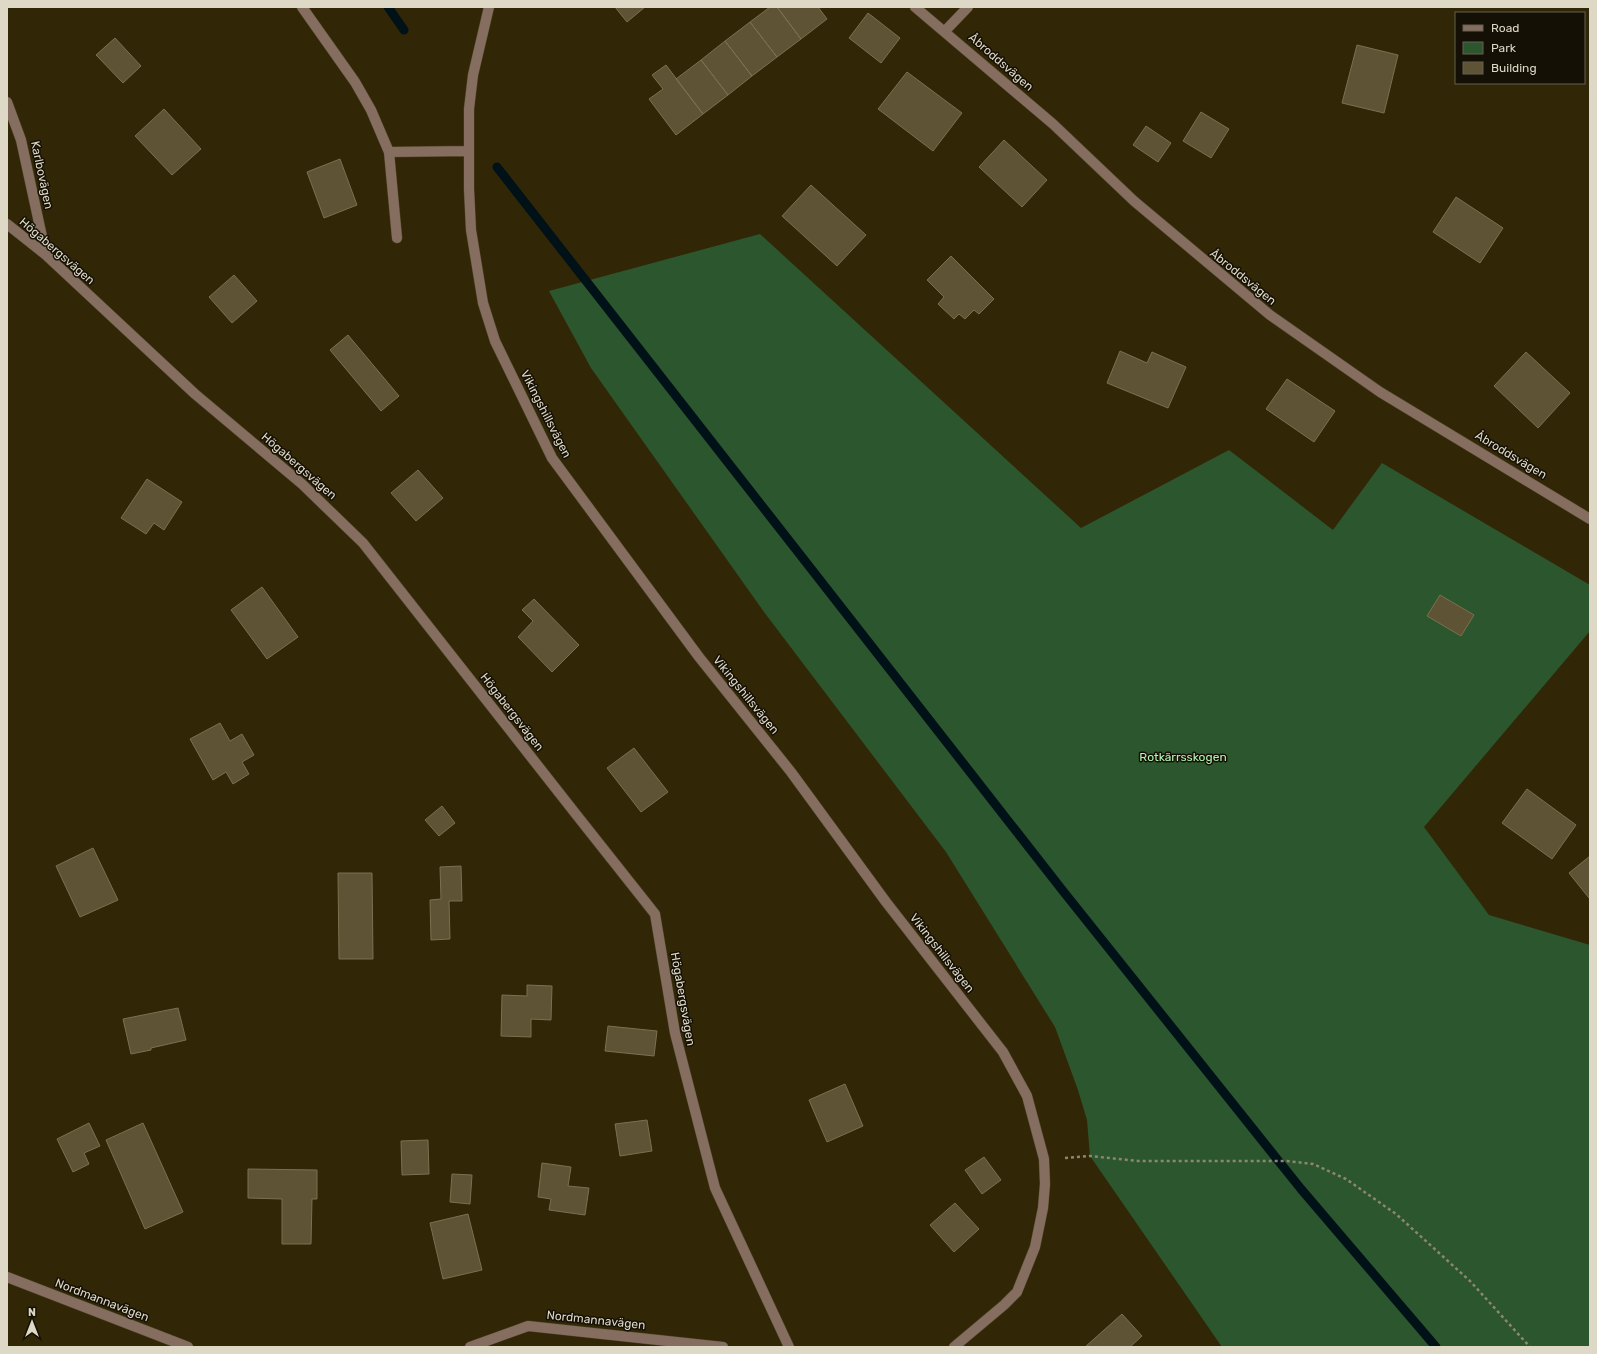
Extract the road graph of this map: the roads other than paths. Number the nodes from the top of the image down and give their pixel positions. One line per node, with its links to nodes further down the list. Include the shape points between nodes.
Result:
1 (302, 7): 8 (street, via 355,82)
2 (489, 7): 7 (street, Vikingshillsvägen, via 473,75 469,109)
3 (916, 7): 5 (street, Åbroddsvägen)
4 (968, 7): 5 (street)
5 (945, 31): 12 (street, Åbroddsvägen, via 1053,124 1139,206 1270,316 1380,392)
6 (7, 102): 11 (street, Karlbovägen, via 21,140)
7 (469, 151): 8 (street); 18 (street, Vikingshillsvägen, via 471,230 483,303 495,340 552,458 699,657 791,772 886,902 1003,1052 1027,1096 1044,1159 1043,1208 1035,1247 1017,1292)
8 (390, 152): 10 (street)
9 (7, 224): 11 (street, Högabergsvägen)
10 (397, 238)
11 (46, 255): 17 (street, Högabergsvägen, via 195,394 302,484 363,543 655,914 675,1033 715,1188)
12 (1590, 519)
13 (7, 1277): 14 (street, Nordmannavägen)
14 (188, 1347)
15 (470, 1347): 16 (street, Nordmannavägen, via 528,1326)
16 (723, 1347)
17 (788, 1347)
18 (954, 1347)

